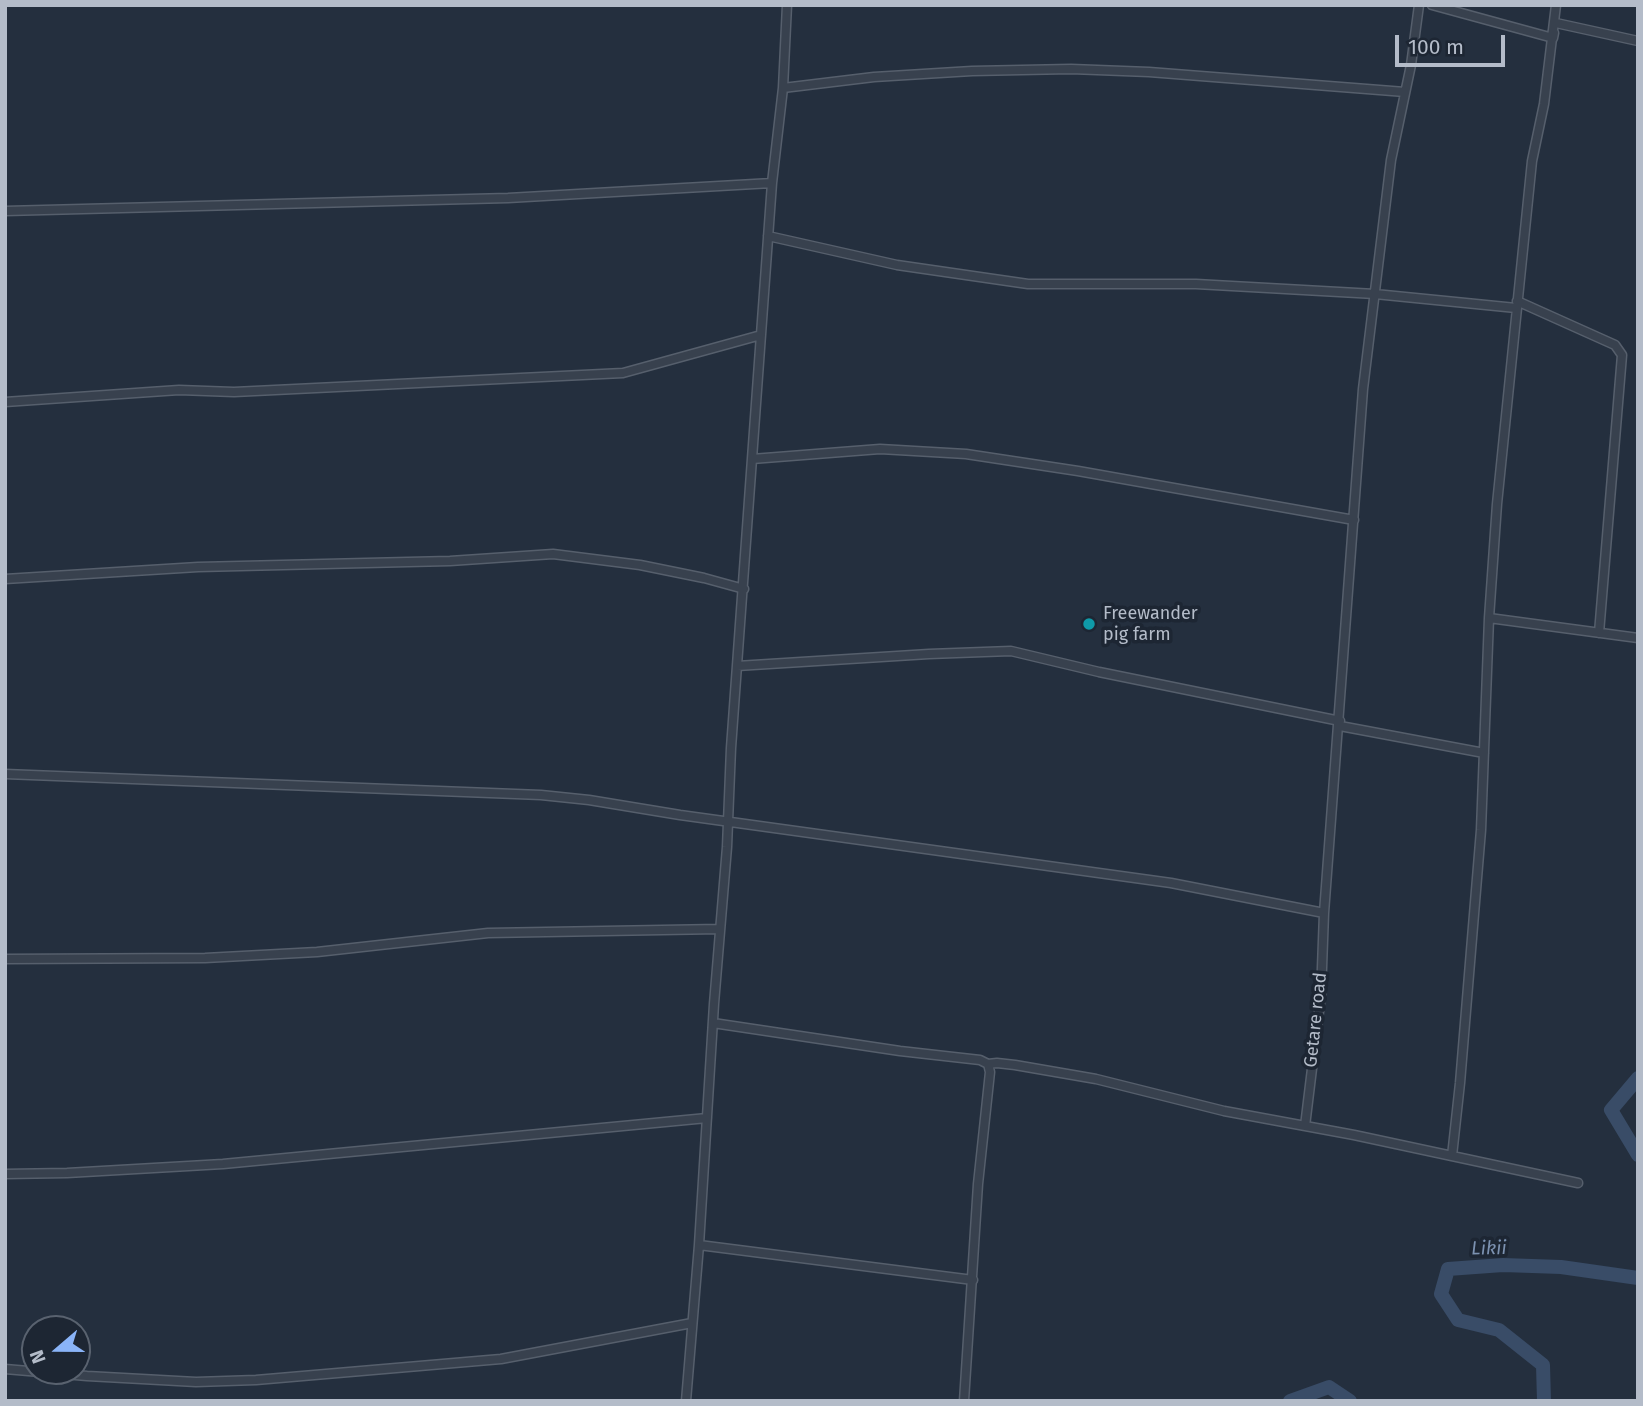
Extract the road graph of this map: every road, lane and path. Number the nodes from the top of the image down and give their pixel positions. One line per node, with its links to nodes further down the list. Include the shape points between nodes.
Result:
1 (788, 5): 8 (street)
2 (1419, 5): 9 (street, Getare road)
3 (1433, 5): 6 (street)
4 (1557, 5): 5 (street); 6 (street)
5 (1556, 23): 6 (street); 7 (street)
6 (1553, 38): 14 (street, via 1532,161)
7 (1638, 41)
8 (783, 88): 9 (street, via 873,77 1071,69); 10 (street)
9 (1405, 92): 13 (street, Getare road, via 1391,160)
10 (772, 183): 11 (street, via 508,198); 12 (street)
11 (5, 211)
12 (768, 236): 13 (street, via 897,265 1028,284 1196,284); 15 (street)
13 (1375, 294): 14 (street); 18 (street, Getare road)
14 (1516, 305): 21 (street); 22 (street, via 1615,345 1622,355)
15 (761, 335): 16 (street, via 623,373 234,392 179,390); 17 (street)
16 (5, 402)
17 (752, 459): 18 (street, via 880,449 966,454); 20 (street)
18 (1354, 520): 25 (street, Getare road)
19 (5, 579): 20 (street, via 553,554 640,565)
20 (744, 589): 24 (street)
21 (1489, 618): 22 (street); 26 (street)
22 (1599, 633): 23 (street)
23 (1638, 638)
24 (737, 666): 25 (street, via 1011,651); 28 (street)
25 (1340, 724): 26 (street); 29 (street, Getare road)
26 (1484, 753): 36 (street)
27 (5, 774): 28 (street, via 541,795)
28 (727, 820): 29 (street, via 1171,883); 30 (street)
29 (1324, 913): 35 (street, Getare road, via 1321,995)
30 (720, 929): 31 (street, via 488,933 336,950 205,958); 32 (street)
31 (5, 959)
32 (713, 1023): 33 (street); 34 (street)
33 (988, 1064): 35 (street, via 1096,1079); 40 (street)
34 (707, 1118): 37 (street, via 211,1165); 39 (street)
35 (1304, 1126): 36 (street)
36 (1452, 1156): 38 (street)
37 (5, 1174)
38 (1578, 1183)
39 (699, 1245): 40 (street); 41 (street)
40 (973, 1280): 44 (street)
41 (692, 1323): 42 (street, via 491,1360 244,1381 196,1382); 43 (street)
42 (5, 1368)
43 (686, 1401)
44 (964, 1401)

